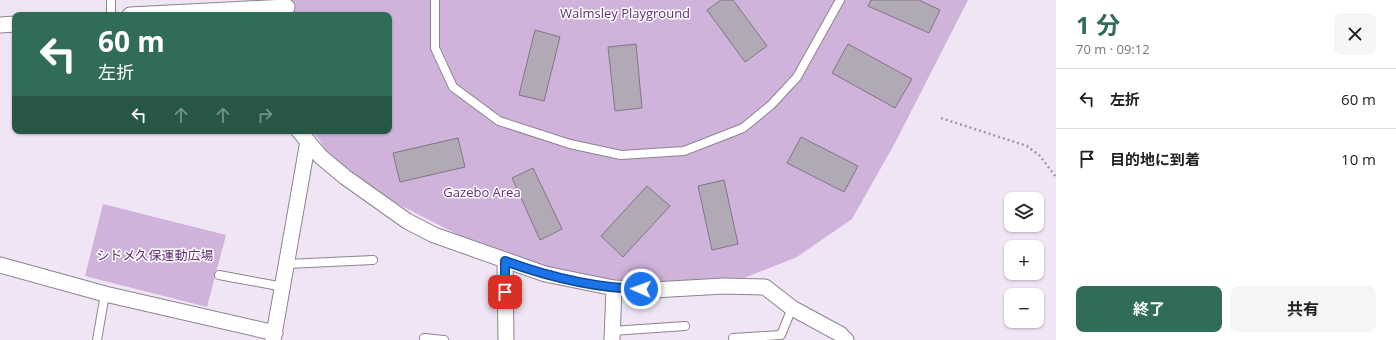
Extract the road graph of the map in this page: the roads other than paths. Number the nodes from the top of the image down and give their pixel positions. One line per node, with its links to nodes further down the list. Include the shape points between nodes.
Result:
1 (111, 0): 5 (lane)
2 (435, 0): 3 (lane, via 435,48 453,87 498,121 570,144 621,155 684,151 743,128 771,105 797,77)
3 (840, 0)
4 (287, 7): 6 (street)
5 (111, 12)
6 (189, 12)
7 (12, 24): 8 (street)
8 (0, 25)
9 (304, 136): 11 (street, via 321,157 345,177 407,221 434,235); 12 (street)
10 (373, 260): 12 (lane)
11 (505, 261): 16 (street, via 544,274); 26 (street)
12 (287, 264): 15 (street)
13 (0, 265): 17 (street)
14 (219, 275): 15 (lane)
15 (284, 287): 21 (street)
16 (614, 288): 18 (street, via 653,290 724,286 765,287); 20 (street)
17 (105, 294): 21 (street); 24 (lane)
18 (792, 308): 23 (lane, via 781,335); 27 (street, via 840,334)
19 (685, 326): 20 (lane)
20 (612, 335)
21 (274, 337)
22 (424, 338): 25 (lane)
23 (733, 338)
24 (97, 340)
25 (444, 340)
26 (506, 340)
27 (846, 340)

